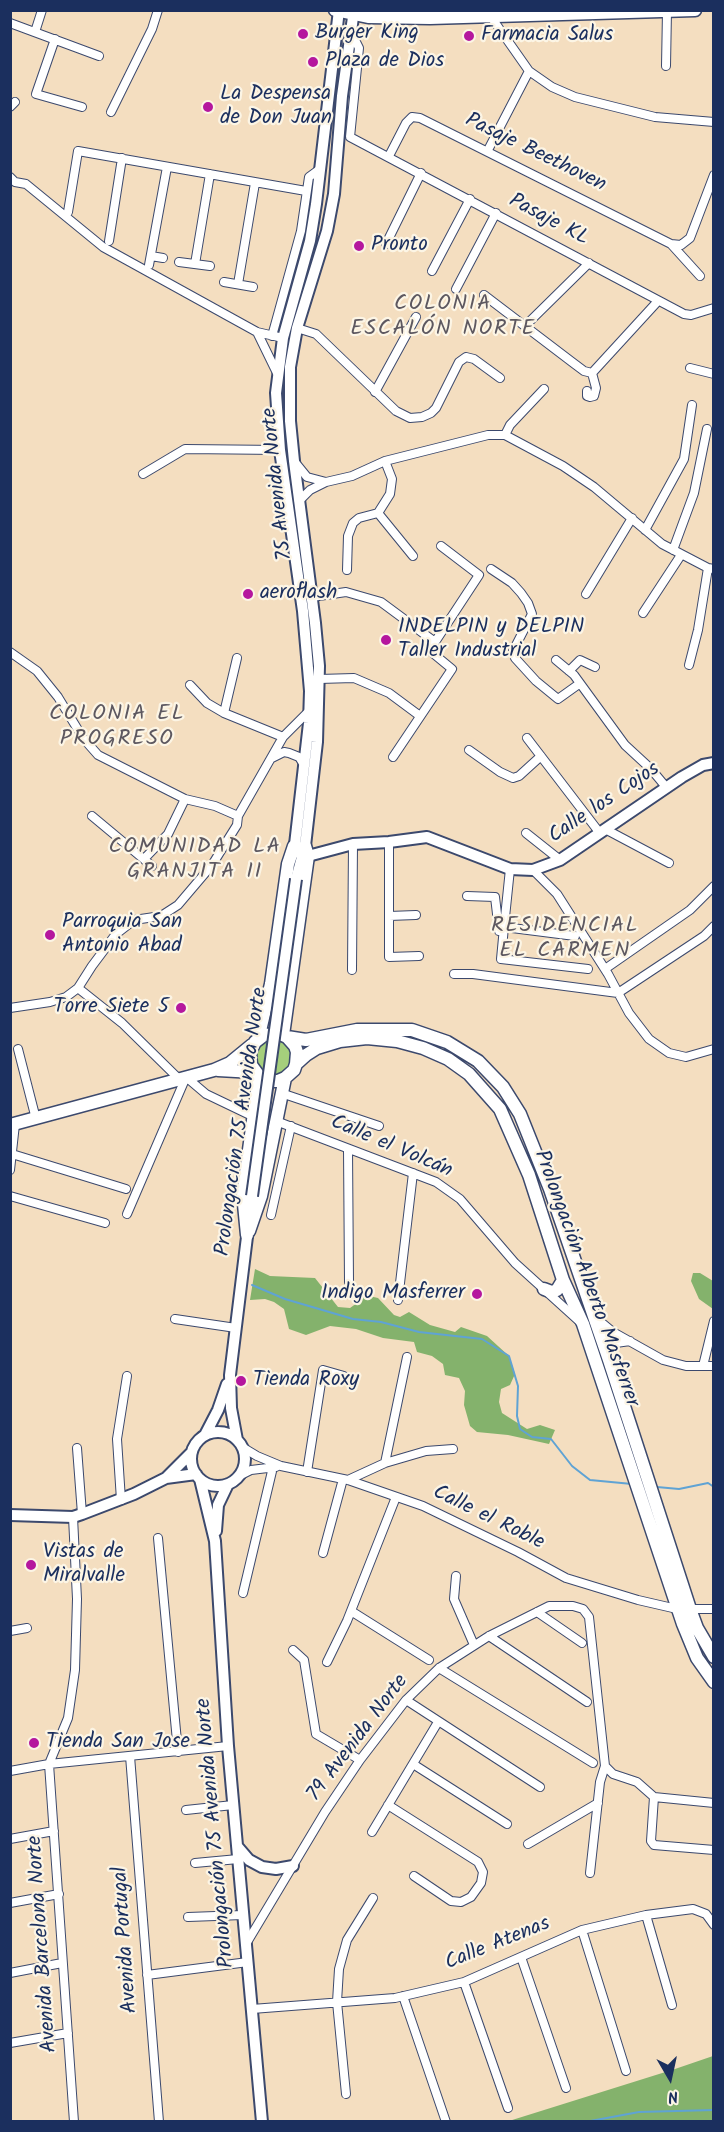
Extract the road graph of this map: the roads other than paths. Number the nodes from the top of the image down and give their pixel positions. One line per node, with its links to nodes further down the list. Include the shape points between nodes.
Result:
1 (42, 10): 9 (street)
2 (158, 10): 16 (street)
3 (695, 10): 6 (main road)
4 (338, 11): 5 (main road); 22 (main road, 75 Avenida Norte)
5 (354, 12): 7 (main road, via 368,17 430,18); 10 (main road, 75 Avenida Norte)
6 (667, 12): 7 (main road); 13 (street)
7 (488, 13): 14 (street)
8 (10, 23): 9 (street)
9 (35, 32): 11 (street)
10 (349, 37): 19 (street, Pasaje KL, via 359,48 350,137); 53 (main road, 75 Avenida Norte, via 334,194 327,231)
11 (55, 39): 12 (street); 15 (street, via 36,94)
12 (99, 56)
13 (666, 66)
14 (529, 71): 17 (street, via 575,97 655,117); 18 (street)
15 (82, 107)
16 (111, 112)
17 (714, 122)
18 (488, 150): 19 (street, Pasaje Beethoven, via 412,117); 34 (street, Pasaje Beethoven)
19 (389, 156): 23 (street, Pasaje KL)
20 (122, 158): 21 (street); 30 (street, via 78,151); 32 (street)
21 (167, 167): 24 (street); 35 (street)
22 (322, 168): 28 (street, via 309,177); 55 (main road, 75 Avenida Norte, via 310,241)
23 (421, 173): 29 (street, Pasaje KL); 33 (street)
24 (210, 174): 27 (street); 39 (street)
25 (714, 175): 34 (street, Pasaje Beethoven, via 690,238 681,245)
26 (12, 182): 54 (street, via 26,184 103,248)
27 (255, 183): 28 (street); 45 (street)
28 (306, 191): 55 (street)
29 (470, 199): 31 (street, Pasaje KL); 42 (street)
30 (68, 212)
31 (496, 213): 38 (street, Pasaje KL); 47 (street)
32 (109, 240)
33 (386, 244)
34 (671, 244): 43 (street)
35 (151, 256): 36 (street); 40 (street)
36 (163, 258)
37 (179, 262): 39 (street)
38 (589, 263): 49 (street, Pasaje KL); 52 (street)
39 (195, 264): 41 (street)
40 (149, 265)
41 (210, 266)
42 (432, 271)
43 (700, 276)
44 (224, 282): 45 (street)
45 (238, 284): 46 (street)
46 (253, 287)
47 (456, 288)
48 (484, 295): 52 (street)
49 (658, 301): 50 (street, Pasaje KL, via 691,315); 57 (street)
50 (714, 308)
51 (416, 317): 63 (street)
52 (525, 326): 57 (street, via 584,371)
53 (297, 328): 63 (street, via 316,334); 68 (main road, 75 Avenida Norte, via 289,388)
54 (256, 332): 55 (street); 58 (street)
55 (277, 337): 58 (main road, 75 Avenida Norte)
56 (690, 368): 59 (street)
57 (592, 372): 62 (street, via 594,396 587,396)
58 (277, 373): 67 (main road, 75 Avenida Norte)
59 (714, 374)
60 (500, 378): 63 (street, via 466,357 459,362 436,408 422,417 410,418 396,411)
61 (544, 389): 66 (street, via 510,424)
62 (586, 391)
63 (375, 392)
64 (692, 405): 75 (street, via 684,459)
65 (707, 429): 77 (street, via 694,492)
66 (505, 435): 69 (street, via 488,435); 74 (street, via 571,471)
67 (280, 450): 70 (street, via 185,449); 96 (main road, 75 Avenida Norte, via 303,611)
68 (294, 460): 71 (street, via 308,477); 72 (main road, 75 Avenida Norte)
69 (385, 462): 71 (street); 73 (street, via 392,479 390,494)
70 (143, 474)
71 (326, 482): 72 (street)
72 (299, 501): 84 (main road, 75 Avenida Norte)
73 (378, 513): 79 (street); 82 (street, via 353,523 348,536)
74 (632, 518): 75 (street); 83 (street)
75 (645, 530): 77 (street)
76 (441, 546): 86 (street, via 478,575)
77 (673, 550): 78 (street)
78 (681, 555): 81 (street); 85 (street)
79 (413, 556)
80 (491, 568): 94 (street, via 521,593 532,614 513,651 515,658 558,699)
81 (711, 568): 90 (street)
82 (347, 570)
83 (586, 594)
84 (312, 597): 86 (street, via 346,592 381,602); 93 (main road, 75 Avenida Norte)
85 (643, 613)
86 (435, 642): 98 (street, via 429,650 452,669)
87 (10, 652): 108 (street, via 44,679 98,755)
88 (237, 658): 97 (street)
89 (556, 660): 92 (street)
90 (688, 665)
91 (595, 667): 92 (street, via 580,660)
92 (569, 670): 94 (street)
93 (319, 679): 98 (street, via 354,678 389,693); 115 (main road, 75 Avenida Norte, via 317,742)
94 (579, 684): 107 (street, via 626,745)
95 (190, 685): 97 (street, via 207,703)
96 (310, 710): 99 (street); 106 (main road, 75 Avenida Norte)
97 (224, 713): 99 (street)
98 (420, 716): 103 (street)
99 (283, 737): 104 (street)
100 (527, 738): 102 (street)
101 (468, 750): 102 (street, via 513,778)
102 (541, 756): 111 (street)
103 (393, 757)
104 (271, 759): 106 (street, via 284,752 299,758); 110 (street)
105 (714, 763): 107 (main road, Calle los Cojos, via 703,765)
106 (304, 765): 115 (main road, 75 Avenida Norte)
107 (666, 787): 111 (main road, Calle los Cojos)
108 (186, 799): 110 (street); 116 (street, via 168,834)
109 (92, 816): 116 (street)
110 (238, 816): 135 (street, via 237,825 212,865 178,906 161,916 134,920 116,934)
111 (602, 831): 117 (main road, Calle los Cojos); 118 (street)
112 (526, 833): 117 (street)
113 (389, 843): 114 (main road, Calle los Cojos); 120 (main road, Calle los Cojos, via 427,837); 126 (street)
114 (353, 844): 115 (main road, Calle los Cojos); 133 (street)
115 (302, 849): 122 (main road, 75 Avenida Norte); 138 (main road); 139 (main road, via 288,864 271,984)
116 (144, 859): 119 (street)
117 (560, 860): 121 (main road, Calle los Cojos)
118 (669, 863)
119 (152, 866)
120 (510, 869): 121 (main road, Calle los Cojos); 128 (street)
121 (533, 870): 132 (street, via 557,894)
122 (296, 877): 163 (main road, Prolongación 75 Avenida Norte, bridge)
123 (714, 886): 132 (street, via 690,910)
124 (468, 896): 128 (street, via 495,897)
125 (416, 915): 126 (street)
126 (389, 916): 130 (street, via 389,957)
127 (714, 926): 136 (street)
128 (501, 929): 129 (street); 131 (street, via 501,959)
129 (575, 936)
130 (419, 957)
131 (588, 969)
132 (605, 969): 136 (street)
133 (352, 970)
134 (454, 974): 136 (street)
135 (78, 988): 137 (street, via 57,1001); 145 (street)
136 (618, 993): 140 (street, via 649,1040 669,1053 686,1057)
137 (10, 1008)
138 (285, 1036): 139 (main road, via 272,1033); 142 (main road, via 297,1052); 168 (main road, Prolongación Alberto Masferrer, via 306,1040 357,1029 412,1030 447,1042 478,1061 503,1087 520,1114)
139 (255, 1042): 143 (main road, via 230,1063); 144 (main road, via 249,1059)
140 (714, 1049)
141 (18, 1050): 149 (street)
142 (297, 1064): 146 (main road); 164 (main road, Prolongación Alberto Masferrer, via 317,1048 367,1038 423,1048 469,1074 500,1109 510,1129)
143 (214, 1070): 144 (main road); 145 (main road)
144 (256, 1074): 146 (main road, via 272,1081); 148 (main road)
145 (182, 1078): 148 (street); 149 (main road); 160 (street)
146 (285, 1078): 147 (main road)
147 (281, 1093): 150 (main road); 153 (street)
148 (254, 1117): 163 (main road, via 243,1194)
149 (36, 1119): 151 (main road)
150 (276, 1121): 152 (street, Calle el Volcán); 163 (main road, via 261,1196)
151 (13, 1124): 155 (street)
152 (291, 1126): 154 (street, Calle el Volcán); 161 (street)
153 (379, 1126)
154 (348, 1149): 157 (street, Calle el Volcán); 165 (street)
155 (12, 1154): 156 (street); 158 (street)
156 (10, 1170)
157 (413, 1173): 166 (street, Calle el Volcán, via 436,1182 460,1199 515,1263); 167 (street)
158 (126, 1189)
159 (10, 1196): 162 (street)
160 (127, 1214)
161 (271, 1215)
162 (105, 1223)
163 (247, 1235): 172 (main road, Prolongación 75 Avenida Norte)
164 (563, 1280): 166 (main road, via 557,1290); 171 (main road, Prolongación Alberto Masferrer)
165 (349, 1282)
166 (544, 1289): 171 (street, Calle el Volcán)
167 (398, 1300)
168 (592, 1314): 173 (street); 175 (main road, Prolongación Alberto Masferrer)
169 (175, 1319): 172 (street)
170 (714, 1321): 176 (street)
171 (583, 1324): 202 (main road, Prolongación Alberto Masferrer)
172 (236, 1328): 178 (main road, Prolongación 75 Avenida Norte)
173 (630, 1341): 175 (street, via 616,1343); 176 (street, via 663,1360)
174 (407, 1357): 186 (street)
175 (608, 1358): 202 (main road, Prolongación Alberto Masferrer)
176 (703, 1366): 177 (street)
177 (714, 1366)
178 (230, 1375): 181 (main road, Prolongación 75 Avenida Norte); 182 (main road, Prolongación 75 Avenida Norte, via 231,1408)
179 (127, 1376): 194 (street, via 117,1439)
180 (344, 1376): 188 (street, via 323,1370)
181 (205, 1435): 182 (main road, via 222,1432); 185 (main road)
182 (240, 1443): 187 (street, Calle el Roble); 191 (main road, via 245,1463)
183 (77, 1448): 196 (street)
184 (453, 1449): 186 (street, via 426,1451)
185 (192, 1452): 189 (main road, via 192,1466); 190 (main road)
186 (385, 1463): 192 (street)
187 (277, 1467): 188 (street, Calle el Roble); 191 (street, Calle el Roble, via 251,1470); 201 (street)
188 (307, 1472): 192 (street, Calle el Roble)
189 (198, 1476): 190 (main road); 191 (main road, via 213,1485); 198 (main road, Prolongación 75 Avenida Norte)
190 (166, 1478): 194 (main road)
191 (233, 1480): 198 (main road, Prolongación 75 Avenida Norte, via 218,1505)
192 (346, 1480): 193 (street, Calle el Roble); 199 (street)
193 (396, 1497): 202 (street, Calle el Roble, via 444,1516 566,1578); 204 (street)
194 (121, 1500): 196 (main road)
195 (10, 1515): 196 (main road)
196 (78, 1515): 225 (street, via 75,1670 68,1718)
197 (158, 1538): 221 (street)
198 (215, 1541): 220 (main road, Prolongación 75 Avenida Norte)
199 (323, 1552)
200 (456, 1576): 210 (street, via 454,1599)
201 (243, 1593)
202 (684, 1609): 203 (street, Calle el Roble); 212 (main road, Prolongación Alberto Masferrer); 216 (main road, Prolongación Alberto Masferrer, via 697,1658)
203 (714, 1609)
204 (351, 1611): 213 (street); 214 (street)
205 (537, 1612): 208 (street, 79 Avenida Norte); 209 (street); 227 (street, 79 Avenida Norte, via 549,1606 573,1606 583,1609 589,1617)
206 (27, 1628): 207 (street)
207 (10, 1631)
208 (489, 1636): 210 (street, 79 Avenida Norte); 218 (street)
209 (582, 1643)
210 (474, 1645): 215 (street, 79 Avenida Norte)
211 (293, 1650): 223 (street, via 304,1660 316,1734)
212 (714, 1657)
213 (429, 1660)
214 (327, 1662)
215 (439, 1668): 217 (street, 79 Avenida Norte); 224 (street)
216 (714, 1682)
217 (406, 1700): 219 (street); 223 (street, 79 Avenida Norte)
218 (587, 1702)
219 (438, 1722): 226 (street); 229 (street)
220 (228, 1746): 221 (street); 233 (main road, Prolongación 75 Avenida Norte)
221 (178, 1752): 222 (street)
222 (130, 1756): 225 (street); 261 (street, Avenida Portugal)
223 (360, 1760): 245 (street, 79 Avenida Norte)
224 (592, 1763)
225 (49, 1764): 228 (street); 237 (street, Avenida Barcelona Norte)
226 (413, 1764): 234 (street); 236 (street)
227 (605, 1766): 230 (street, via 613,1774 637,1782); 231 (street, 79 Avenida Norte)
228 (10, 1771)
229 (540, 1787)
230 (654, 1797): 232 (street); 242 (street, via 654,1845)
231 (598, 1803): 240 (street); 246 (street, 79 Avenida Norte)
232 (714, 1803)
233 (233, 1805): 235 (street); 241 (main road, Prolongación 75 Avenida Norte)
234 (388, 1805): 238 (street); 247 (street, via 478,1862 483,1872 471,1897 461,1902 451,1901)
235 (186, 1810)
236 (507, 1824)
237 (54, 1831): 239 (street); 248 (street, Avenida Barcelona Norte)
238 (372, 1832)
239 (10, 1839)
240 (528, 1844)
241 (237, 1846): 243 (main road, Prolongación 75 Avenida Norte); 245 (main road, via 249,1860 262,1867)
242 (714, 1850)
243 (238, 1859): 244 (street); 251 (main road, Prolongación 75 Avenida Norte)
244 (195, 1863)
245 (293, 1866): 256 (street, 79 Avenida Norte)
246 (590, 1873)
247 (414, 1876)
248 (59, 1894): 250 (street); 259 (street, Avenida Barcelona Norte)
249 (374, 1898): 264 (street, via 342,1953)
250 (10, 1903)
251 (243, 1915): 253 (street); 256 (main road, Prolongación 75 Avenida Norte)
252 (646, 1915): 254 (street, Calle Atenas, via 693,1909 706,1914); 255 (street, Calle Atenas); 265 (street)
253 (188, 1917)
254 (714, 1924)
255 (582, 1930): 257 (street, Calle Atenas); 269 (street)
256 (246, 1944): 258 (main road, Prolongación 75 Avenida Norte)
257 (521, 1957): 262 (street, Calle Atenas); 270 (street)
258 (248, 1962): 261 (street); 266 (main road, Prolongación 75 Avenida Norte)
259 (62, 1963): 260 (street); 267 (street, Avenida Barcelona Norte)
260 (10, 1972)
261 (147, 1975): 274 (street, Avenida Portugal)
262 (464, 1982): 263 (street, Calle Atenas); 272 (street)
263 (403, 1996): 264 (street, Calle Atenas); 276 (street)
264 (337, 2002): 266 (street, Calle Atenas); 271 (street)
265 (672, 2005)
266 (252, 2009): 275 (main road, Prolongación 75 Avenida Norte)
267 (68, 2034): 268 (street); 273 (street, Avenida Barcelona Norte)
268 (10, 2043)
269 (626, 2071)
270 (566, 2088)
271 (346, 2094)
272 (508, 2108)
273 (74, 2121)
274 (159, 2121)
275 (262, 2121)
276 (446, 2121)

